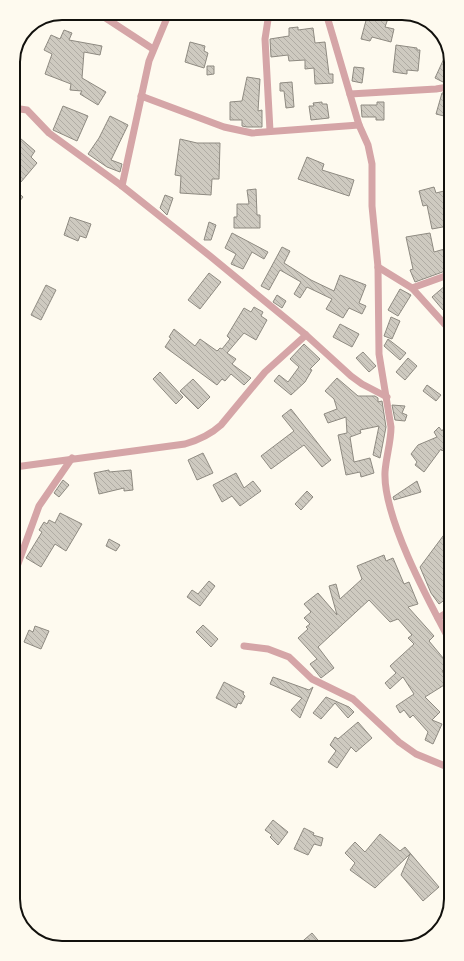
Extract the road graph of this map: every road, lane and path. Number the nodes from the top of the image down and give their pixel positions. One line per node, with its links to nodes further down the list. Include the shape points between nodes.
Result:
1 (109, 20): 5 (street)
2 (166, 20): 5 (street)
3 (268, 20): 11 (street, via 265,39)
4 (328, 20): 7 (street)
5 (153, 49): 8 (street)
6 (444, 88): 7 (street)
7 (350, 94): 10 (street)
8 (141, 96): 11 (street, via 235,130 252,133); 12 (street)
9 (20, 109): 12 (street, via 27,110 49,133)
10 (359, 125): 11 (street); 13 (street, via 368,145 372,164 372,206)
11 (270, 131)
12 (122, 186): 17 (street)
13 (378, 266): 15 (street); 18 (street, via 379,354)
14 (444, 277): 15 (street)
15 (412, 288): 16 (street)
16 (444, 324)
17 (306, 335): 18 (street, via 351,376); 19 (street, via 265,372 214,432 199,440)
18 (387, 397): 23 (street, via 391,439 385,472 390,507 402,542)
19 (72, 458): 20 (street); 21 (street, via 39,506)
20 (20, 466)
21 (20, 558)
22 (444, 614): 23 (street)
23 (438, 618): 24 (street)
24 (444, 630)
25 (244, 646): 26 (street, via 268,649 289,657 312,678 353,699 405,746)
26 (444, 766)

